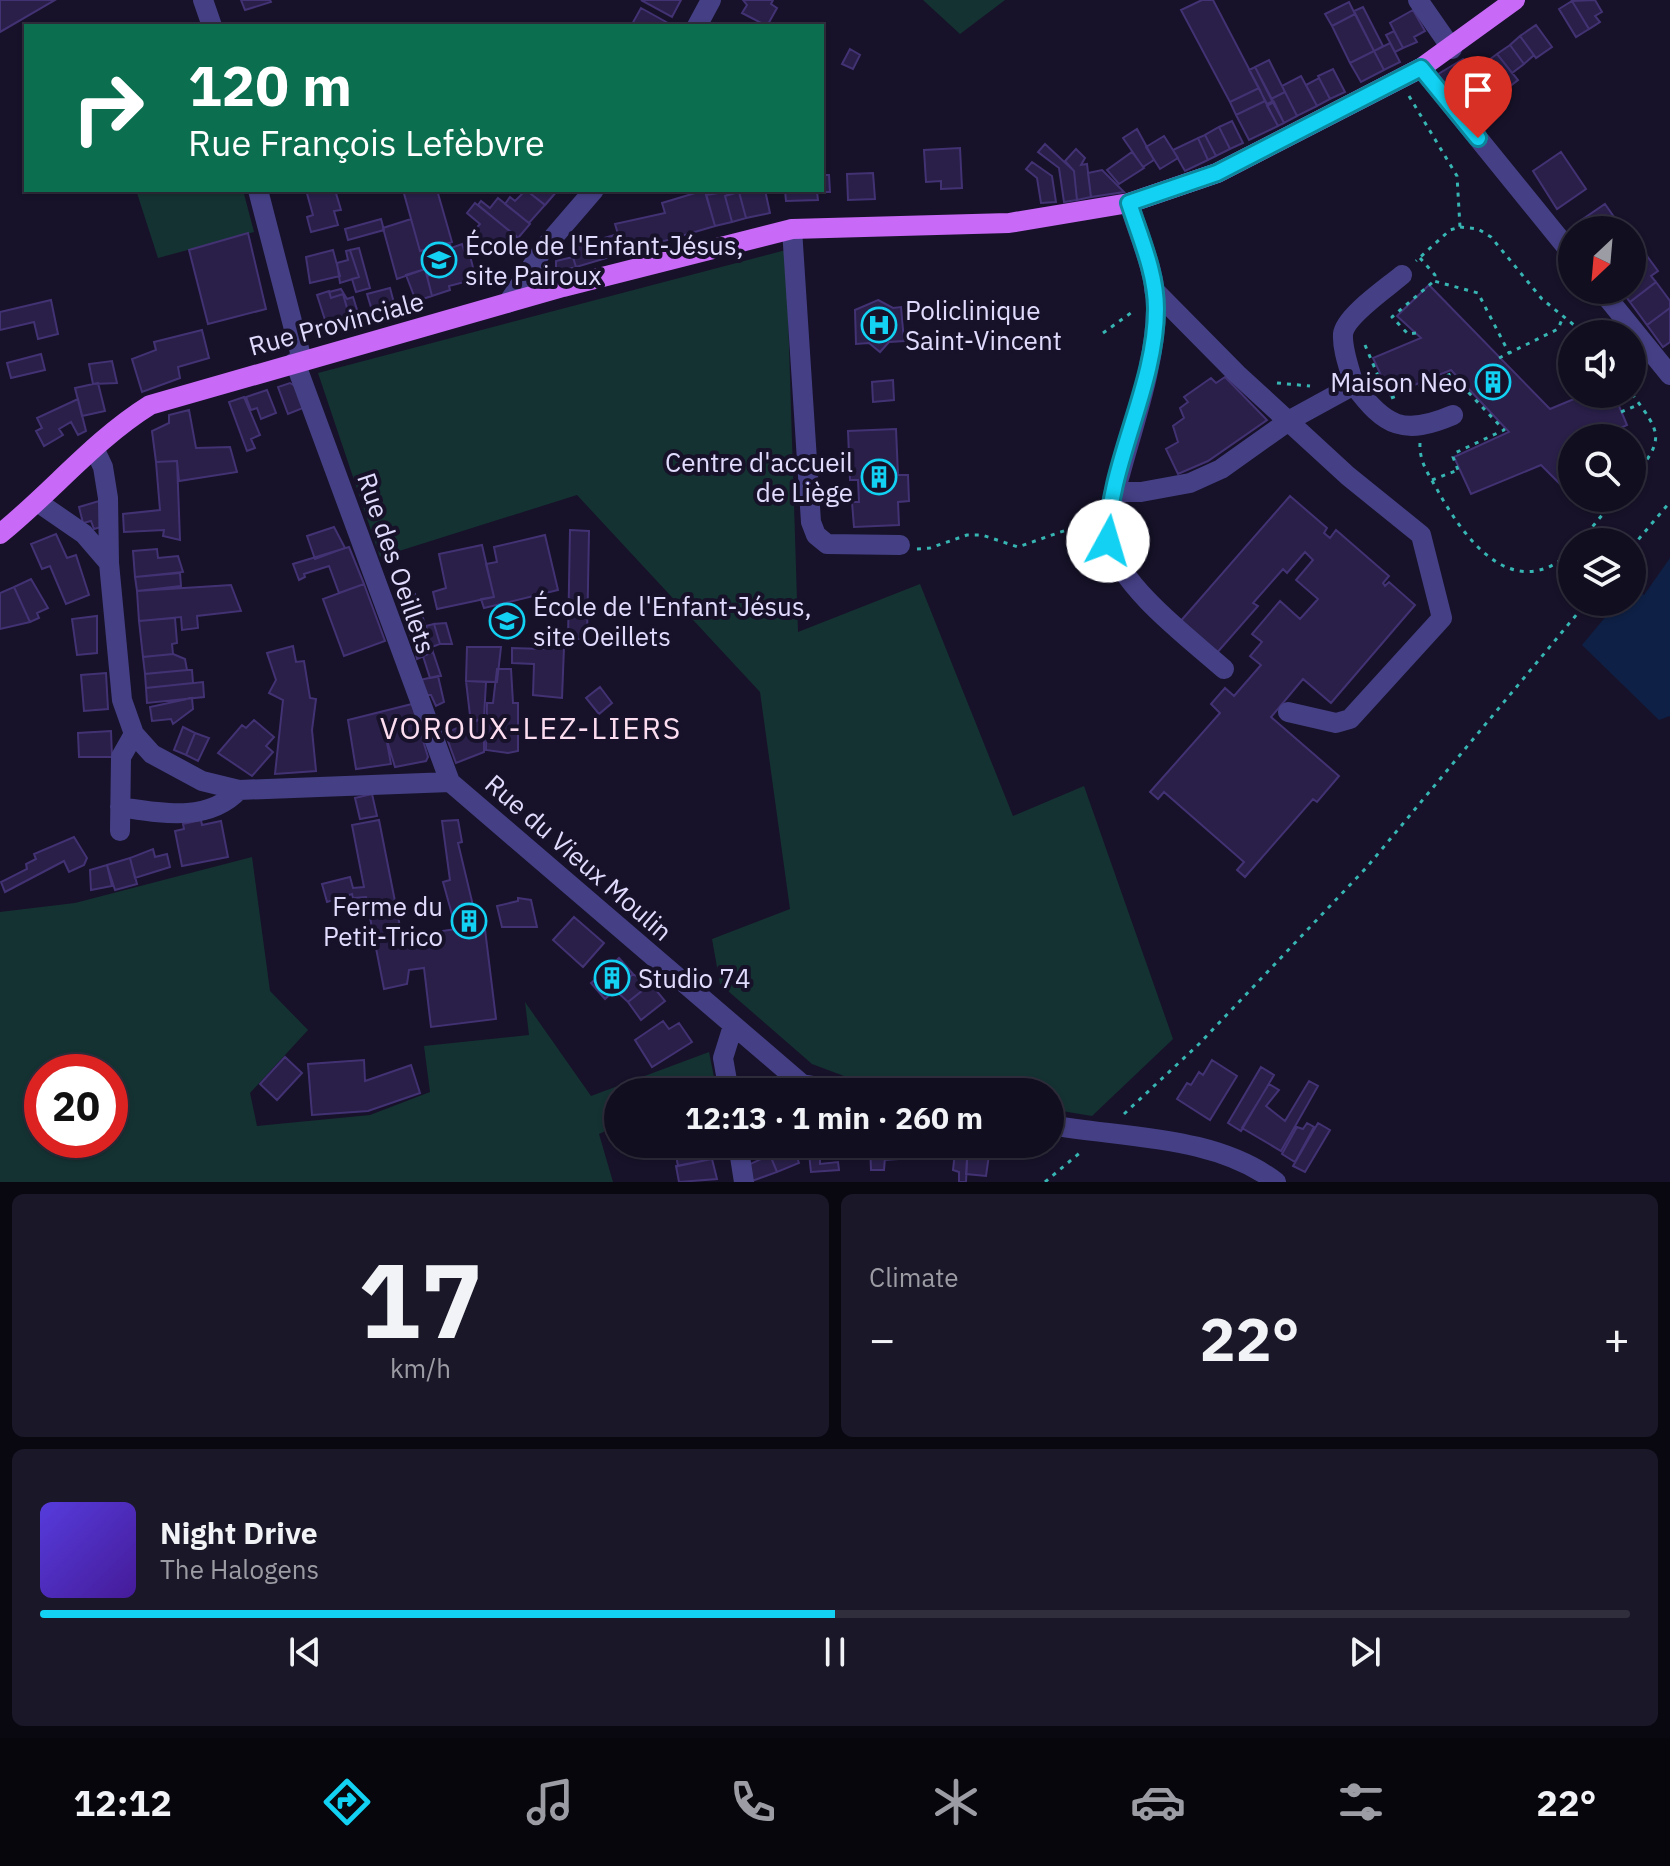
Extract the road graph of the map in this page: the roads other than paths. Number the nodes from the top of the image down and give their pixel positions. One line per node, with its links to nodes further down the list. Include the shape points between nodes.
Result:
1 (203, 0): 5 (street)
2 (711, 0): 6 (street)
3 (1418, 0): 7 (street)
4 (1515, 0): 7 (main road, Rue Provinciale)
5 (211, 24)
6 (698, 24)
7 (1452, 49): 8 (main road, Rue Provinciale)
8 (1421, 68): 11 (main road, Rue Provinciale, via 1217,173); 13 (street)
9 (258, 192): 18 (street, Rue des Oeillets)
10 (592, 192): 16 (street, via 544,248)
11 (1129, 203): 12 (main road, Rue Provinciale, via 1009,223); 15 (street)
12 (792, 229): 16 (main road, Rue Provinciale); 27 (street, via 811,522 827,544)
13 (1558, 237)
14 (1402, 275): 20 (street, via 1343,333)
15 (1154, 290): 22 (street); 24 (street, via 1146,378)
16 (508, 303): 18 (main road, Rue Provinciale)
17 (1612, 304): 19 (street)
18 (299, 361): 23 (main road, Rue Provinciale, via 150,405 117,425); 32 (street, Rue des Oeillets)
19 (1670, 375)
20 (1354, 385): 21 (street, via 1389,421 1423,428); 22 (street)
21 (1453, 415)
22 (1290, 420): 24 (street, via 1221,469 1190,483); 30 (street, via 1421,535 1442,618 1350,719 1336,723)
23 (94, 448): 25 (main road, Rue Provinciale); 28 (street, via 108,498)
24 (1115, 492): 29 (street, via 1108,541 1118,562 1151,601)
25 (39, 503): 26 (main road); 28 (street, via 84,534)
26 (0, 534)
27 (900, 545)
28 (109, 563): 31 (street, via 122,700)
29 (1224, 669)
30 (1288, 712)
31 (134, 734): 33 (street, Rue du Vieux Moulin, via 152,754 202,781); 34 (street, via 121,757)
32 (450, 782): 33 (street, Rue du Vieux Moulin); 36 (street, Rue du Vieux Moulin)
33 (239, 790): 34 (street, via 224,806 175,815)
34 (120, 807): 35 (street)
35 (120, 831)
36 (733, 1026): 37 (street, via 723,1058); 38 (street, Rue du Vieux Moulin)
37 (727, 1078)
38 (795, 1078)
39 (1064, 1127): 42 (street, via 1185,1142)
40 (740, 1158): 41 (street)
41 (744, 1182)
42 (1276, 1182)

